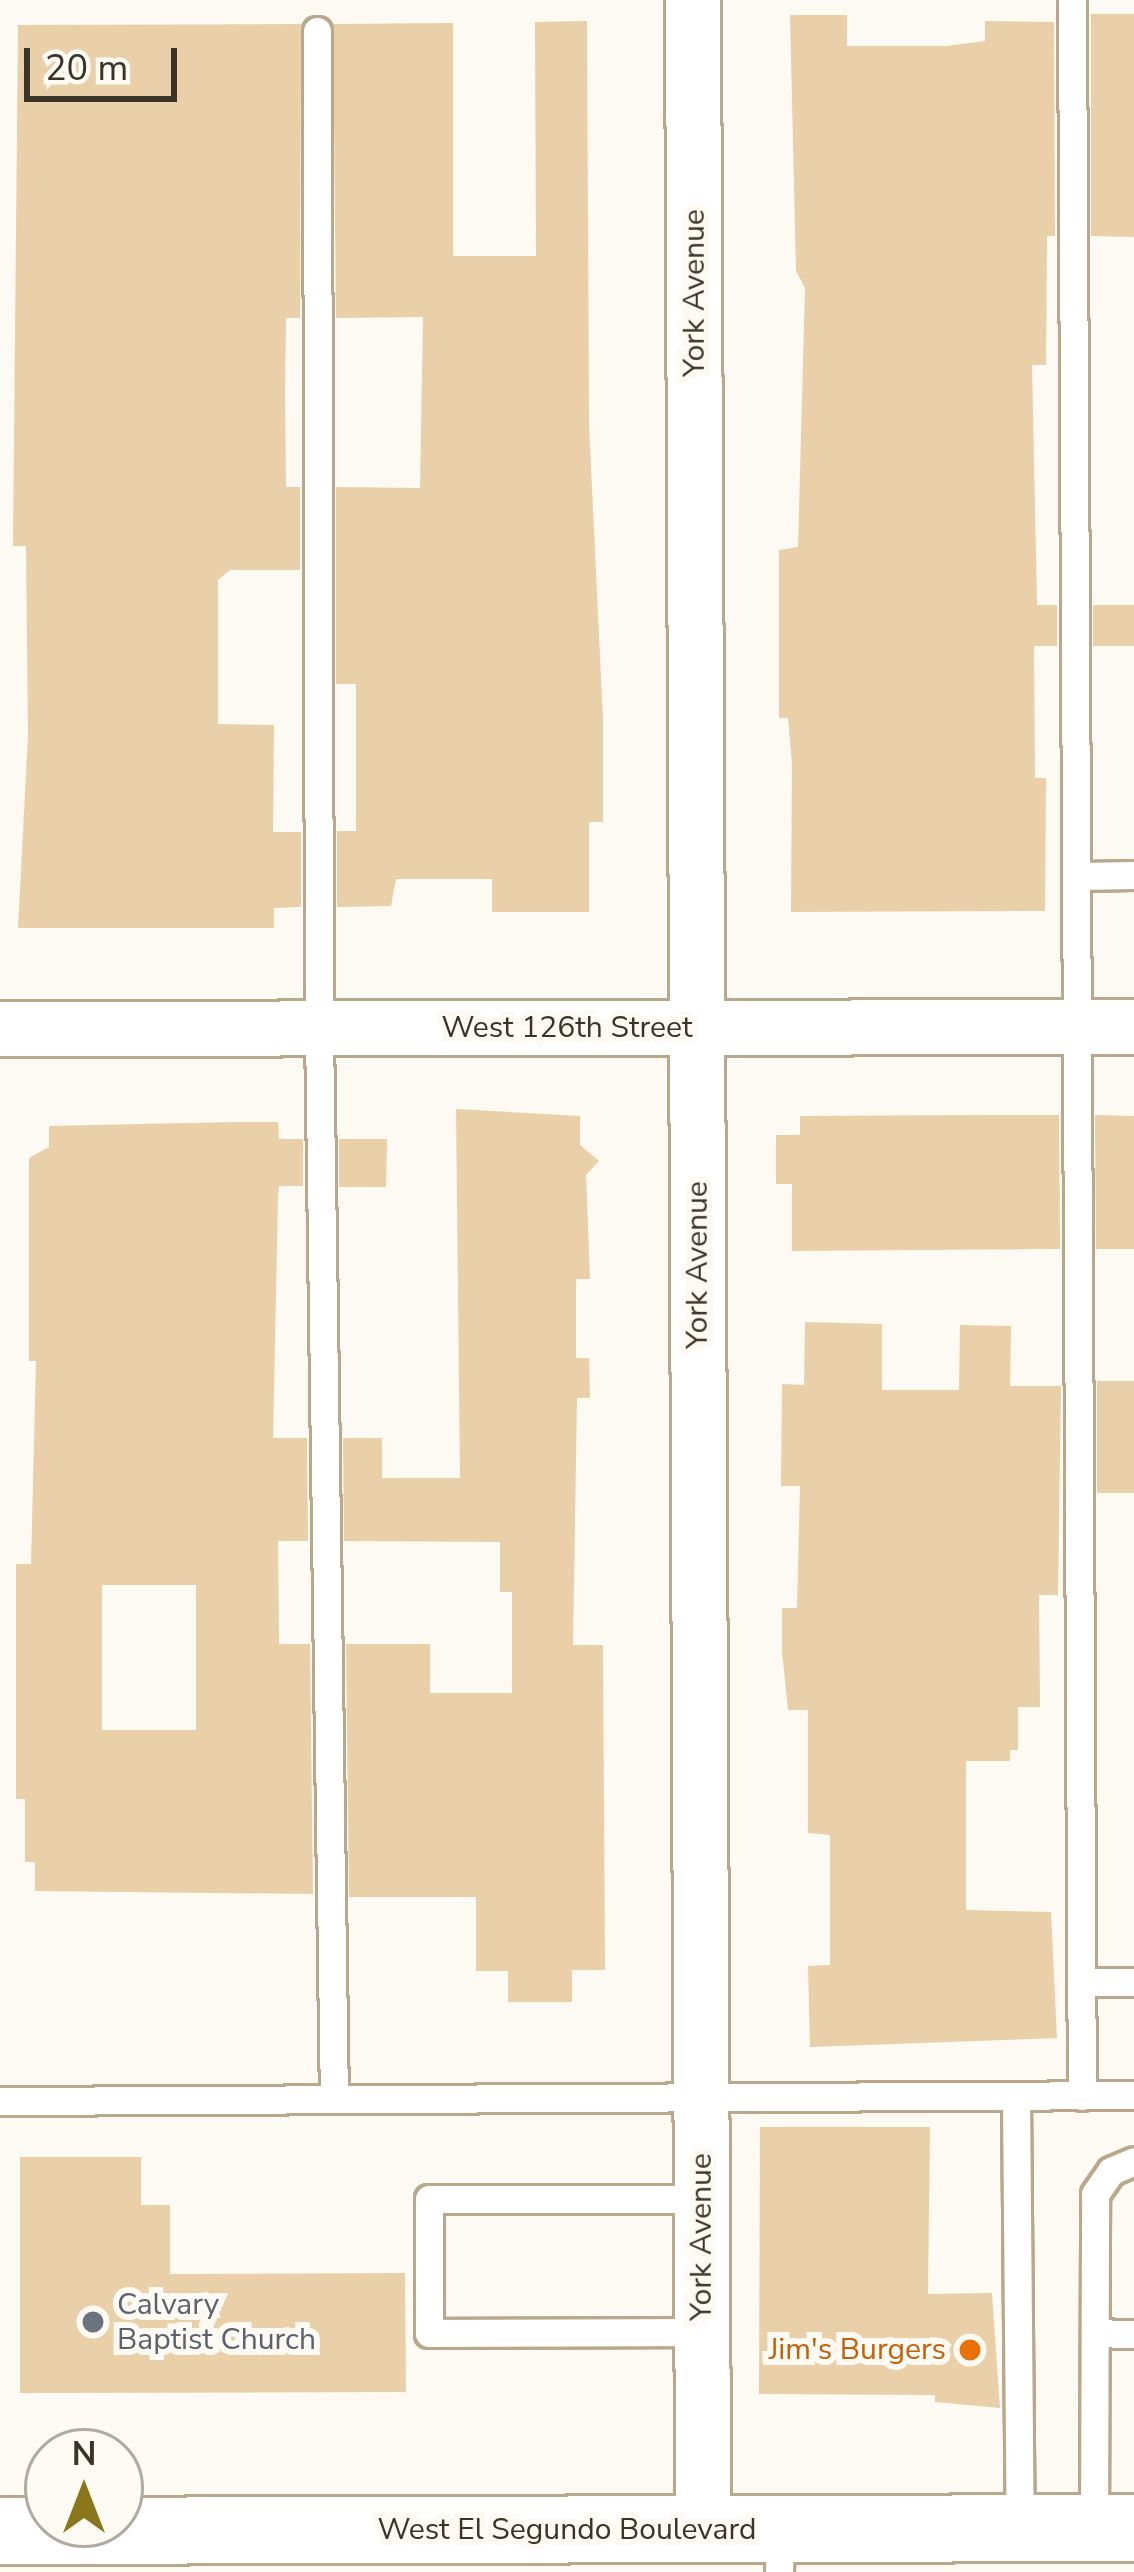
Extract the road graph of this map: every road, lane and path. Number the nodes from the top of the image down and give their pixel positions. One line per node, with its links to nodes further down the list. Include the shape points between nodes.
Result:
1 (693, 0): 7 (street, York Avenue)
2 (1072, 0): 5 (lane)
3 (317, 31): 9 (lane)
4 (1134, 875): 5 (lane)
5 (1081, 876): 6 (lane)
6 (1108, 1027): 7 (street, West 126th Street); 10 (lane)
7 (697, 1028): 9 (street, West 126th Street); 15 (street, York Avenue)
8 (0, 1029): 9 (street, West 126th Street)
9 (319, 1029): 16 (lane)
10 (1082, 1982): 11 (lane); 13 (lane)
11 (1134, 1982)
12 (1134, 2095): 13 (lane)
13 (1082, 2096): 14 (lane)
14 (1016, 2097): 15 (lane); 23 (lane)
15 (702, 2098): 16 (lane); 19 (street, York Avenue)
16 (334, 2099): 17 (lane)
17 (0, 2101)
18 (1134, 2161): 21 (lane, via 1111,2170 1095,2194)
19 (702, 2199): 20 (street, York Avenue); 20 (lane, via 429,2198 429,2333)
20 (703, 2332): 25 (street, York Avenue)
21 (1097, 2333): 22 (lane); 24 (lane)
22 (1134, 2334)
23 (1020, 2528): 24 (main road, West El Segundo Boulevard); 27 (main road, West El Segundo Boulevard)
24 (1114, 2528)
25 (703, 2530): 26 (main road, West El Segundo Boulevard); 27 (main road, West El Segundo Boulevard)
26 (12, 2544)
27 (780, 2551)

